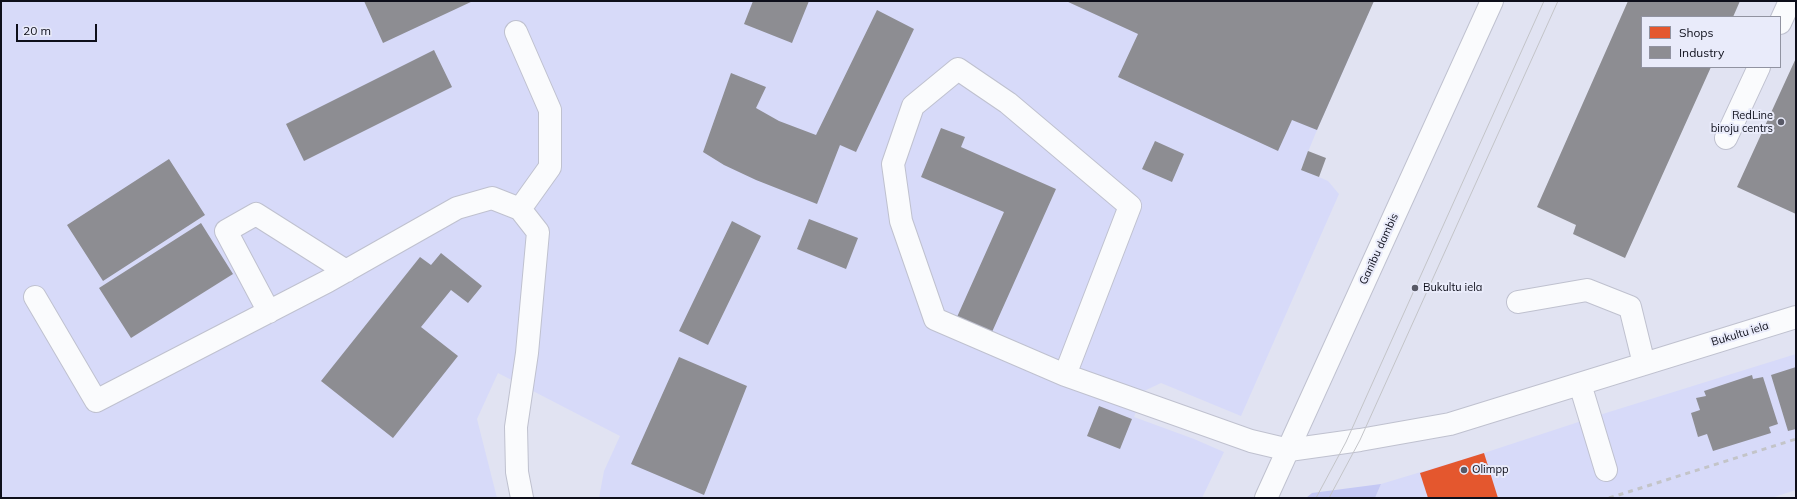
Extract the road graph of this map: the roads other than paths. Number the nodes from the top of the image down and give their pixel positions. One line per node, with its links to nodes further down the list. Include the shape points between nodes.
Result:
1 (1492, 1): 16 (street, Ganību dambis)
2 (1790, 1): 3 (street)
3 (1781, 20)
4 (516, 32): 7 (street, via 550,110 550,166)
5 (1759, 68): 6 (street)
6 (1726, 138)
7 (520, 209): 8 (street, via 492,198 458,208); 18 (street, via 538,232 527,353 516,427 517,472)
8 (346, 271): 11 (street); 11 (street, via 256,214 226,231)
9 (35, 297): 11 (street, via 96,401)
10 (1518, 302): 13 (street, via 1587,290 1630,308)
11 (269, 312)
12 (1796, 317): 13 (street, Bukultu iela)
13 (1644, 364): 15 (street, Bukultu iela)
14 (1065, 375): 14 (street, via 935,319 903,228 893,164 913,106 958,69 1008,103 1130,206); 16 (street, via 1251,441)
15 (1580, 384): 16 (street, Bukultu iela, via 1450,424); 17 (street)
16 (1289, 450): 19 (street, Ganību dambis)
17 (1606, 470)
18 (522, 498)
19 (1266, 498)

